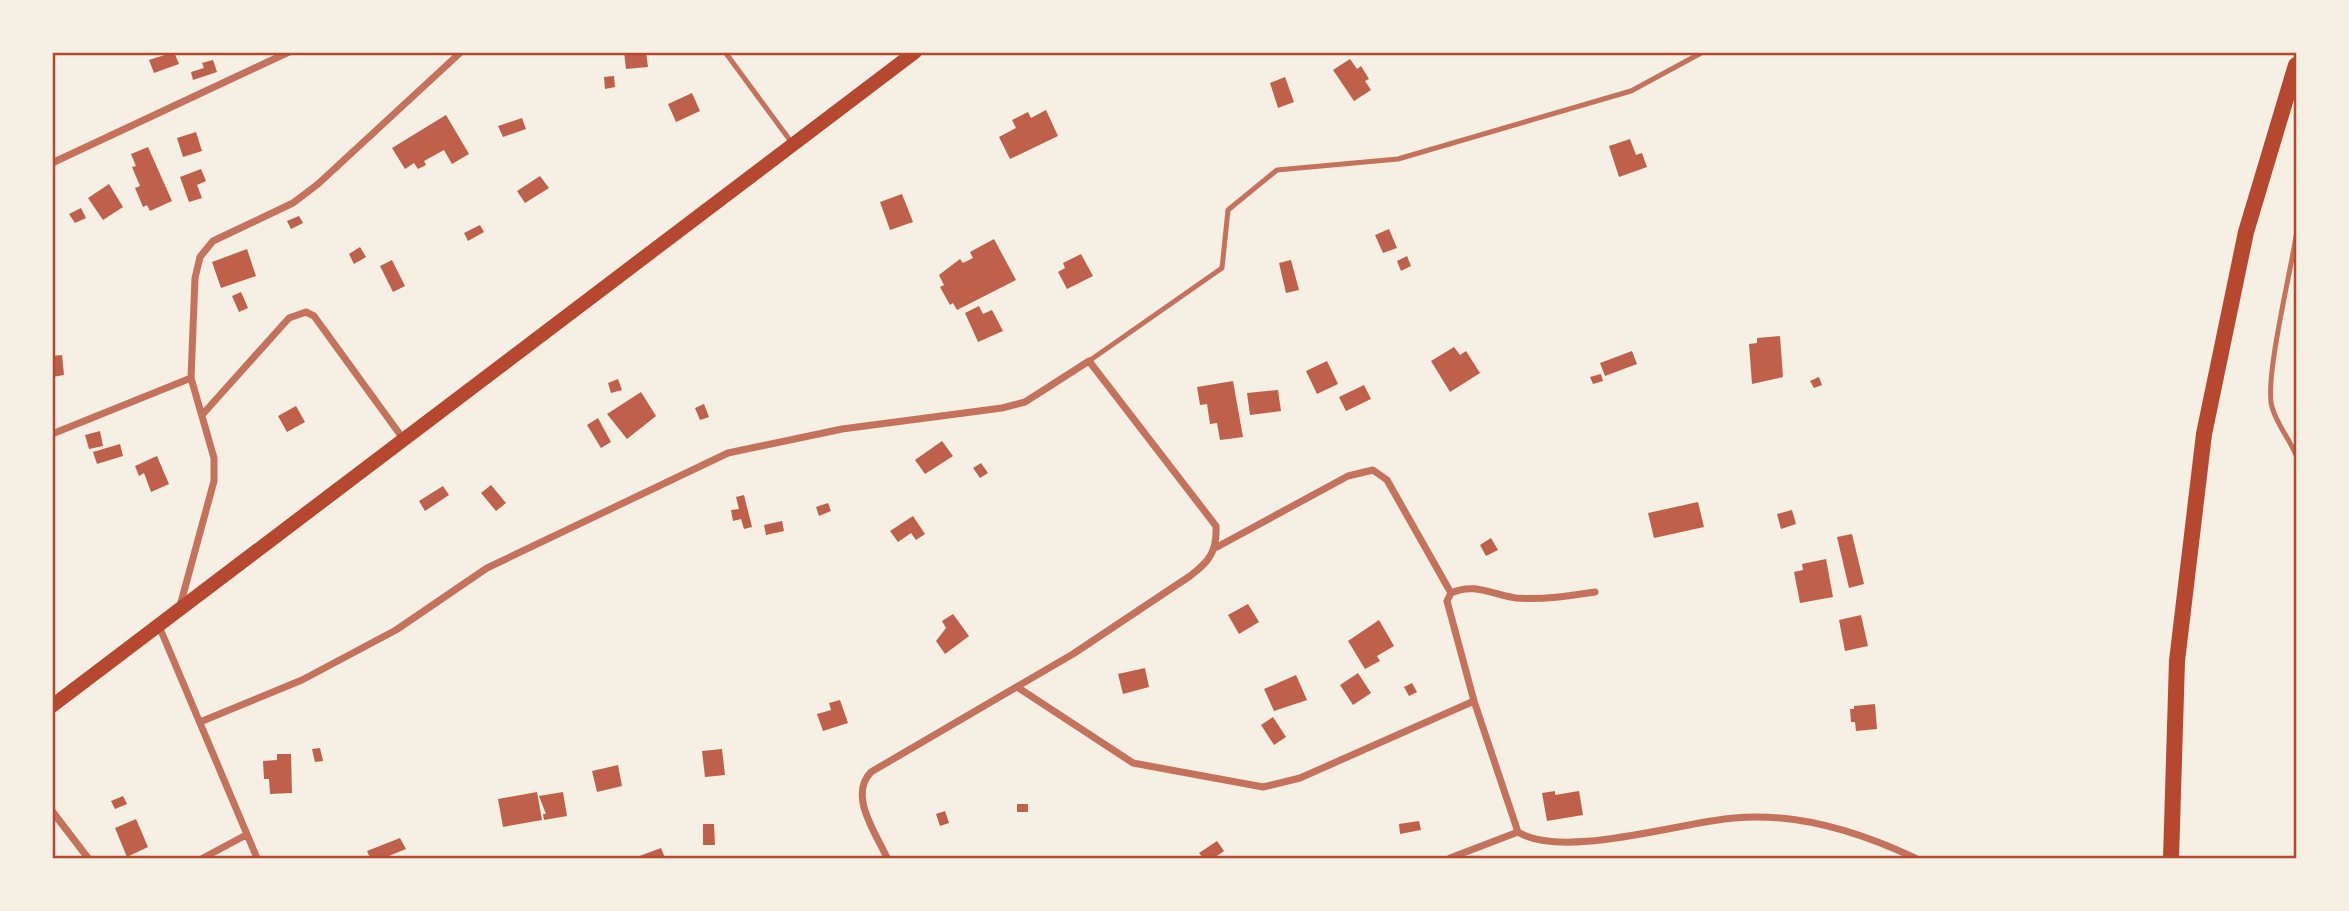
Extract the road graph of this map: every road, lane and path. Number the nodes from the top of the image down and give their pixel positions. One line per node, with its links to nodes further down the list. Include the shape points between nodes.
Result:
1 (289, 52): 8 (street)
2 (461, 52): 11 (street, via 318,184 293,203 206,249 195,278)
3 (725, 52): 7 (lane)
4 (915, 52): 7 (main road)
5 (1703, 52): 10 (lane, via 1631,91 1411,156 1277,170 1228,210 1222,268)
6 (2297, 65): 34 (main road, via 2245,232 2204,434 2177,661)
7 (793, 145): 14 (main road)
8 (52, 163)
9 (2297, 236): 15 (lane, via 2270,404)
10 (1089, 361): 16 (street, via 1216,526); 24 (street, via 1025,402 1002,408 842,429 728,453 487,568 396,630 302,680)
11 (191, 379): 12 (street); 13 (street)
12 (202, 415): 14 (street, via 289,318 306,312 314,316); 19 (street, via 214,458 214,481)
13 (52, 434)
14 (404, 440): 19 (main road)
15 (2297, 455)
16 (1217, 547): 18 (street, via 1348,476 1373,470 1387,480); 21 (street, via 1206,564 1190,576)
17 (1595, 592): 18 (street, via 1539,599 1475,586)
18 (1451, 593): 22 (street, via 1447,601)
19 (179, 611): 20 (main road)
20 (159, 626): 23 (main road); 24 (street)
21 (1017, 687): 22 (street, via 1133,763 1263,787 1300,778); 31 (street, via 862,781 863,804)
22 (1474, 701): 26 (street)
23 (53, 704)
24 (200, 722): 27 (street)
25 (52, 811): 28 (street)
26 (1518, 832): 32 (street); 33 (street, via 1545,843 1735,818 1800,819)
27 (246, 835): 29 (street); 30 (street)
28 (88, 859)
29 (203, 859)
30 (257, 859)
31 (887, 859)
32 (1450, 859)
33 (1915, 859)
34 (2171, 859)

